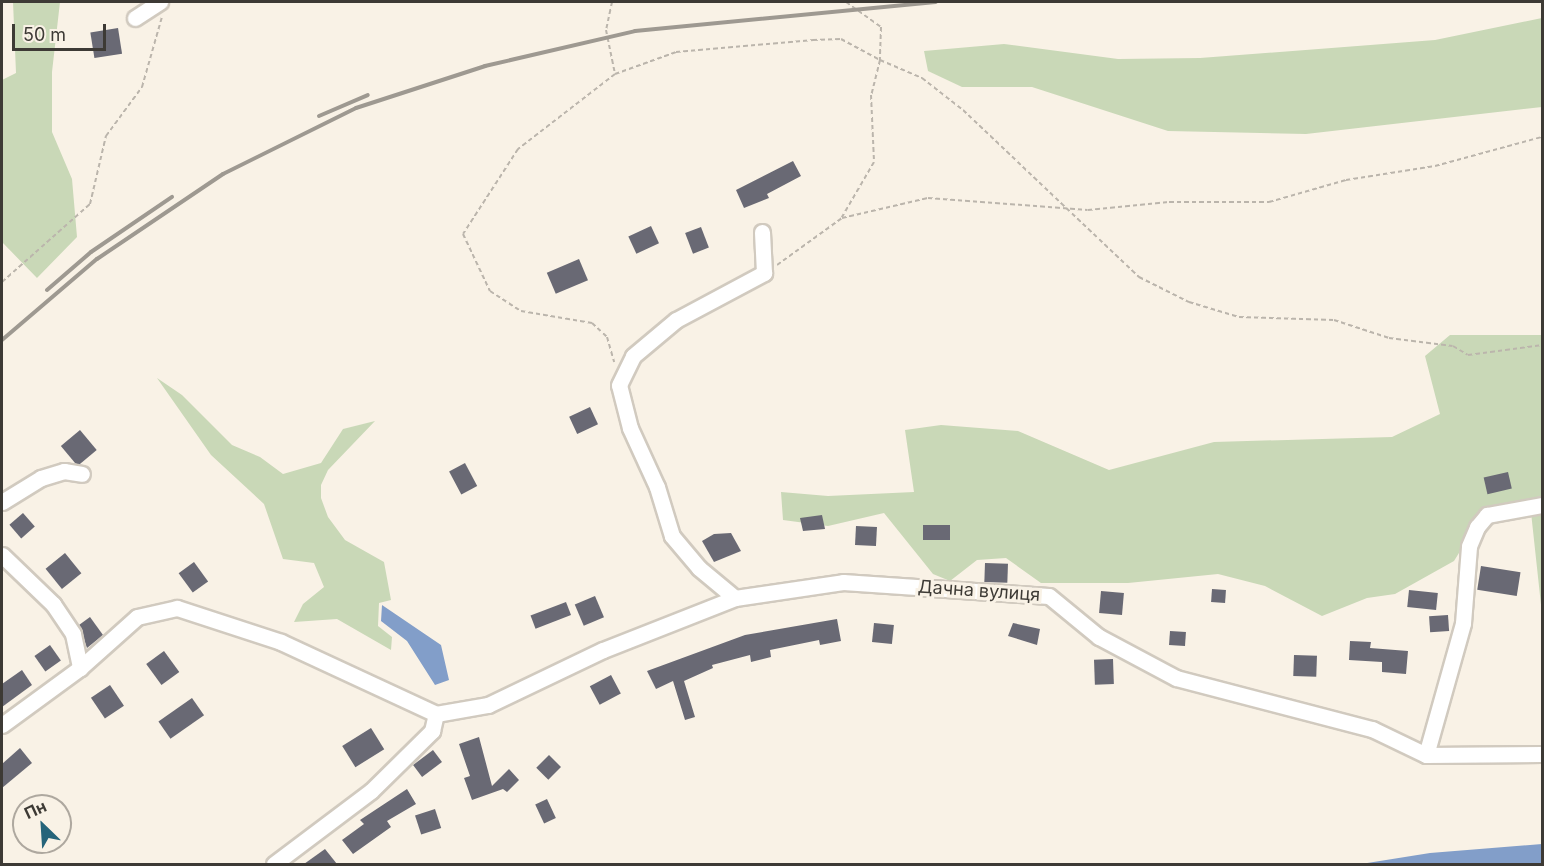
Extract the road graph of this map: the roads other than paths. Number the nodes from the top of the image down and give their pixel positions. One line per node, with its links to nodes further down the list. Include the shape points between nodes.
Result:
1 (162, 7): 2 (street)
2 (135, 18)
3 (762, 232): 8 (street, via 764,273 676,320 633,356 619,385 630,428 657,487 672,536 699,568)
4 (81, 474): 5 (street, via 64,471 41,478)
5 (2, 502)
6 (1542, 505): 13 (street, via 1487,515 1477,527 1469,546 1463,623)
7 (2, 555): 9 (street, via 53,604 73,634)
8 (735, 598): 10 (street, Дачна вулиця, via 603,650 488,705); 13 (street, Дачна вулиця, via 843,582 1050,596 1099,637 1176,678 1372,729)
9 (80, 668): 10 (street, via 138,617 177,608 281,642); 11 (street)
10 (436, 714): 14 (street, via 432,730 371,791)
11 (2, 725)
12 (1542, 754): 13 (street)
13 (1426, 755)
14 (274, 864)

